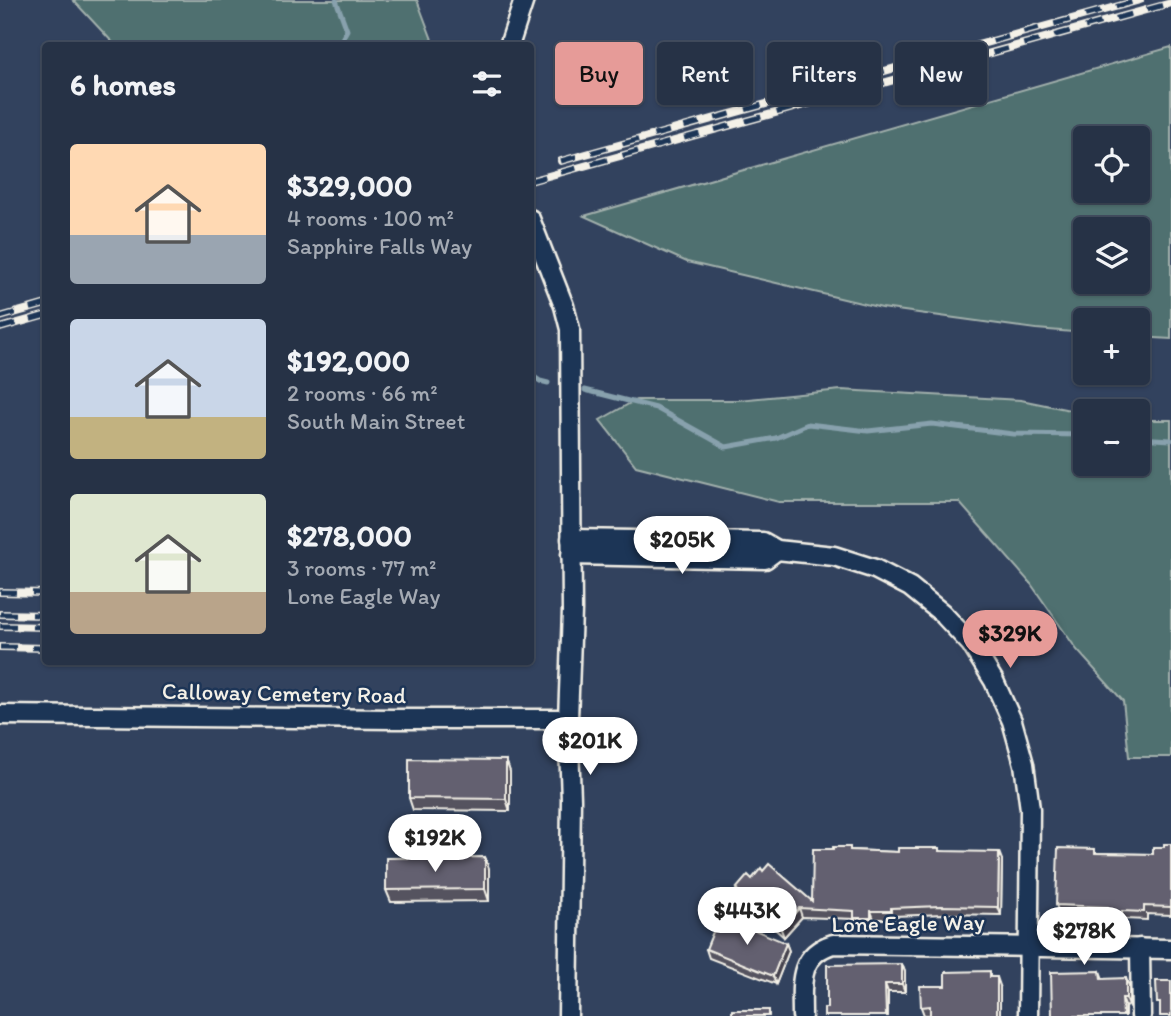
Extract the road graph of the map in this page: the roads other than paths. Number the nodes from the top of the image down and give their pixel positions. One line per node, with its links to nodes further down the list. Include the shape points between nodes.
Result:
1 (524, 0): 2 (street)
2 (510, 42)
3 (534, 229): 4 (street, via 570,329)
4 (571, 547): 6 (street); 7 (street, via 765,559 777,550 834,556 876,569 910,587 942,613 971,644 994,681 1024,764 1030,809)
5 (0, 715): 6 (street, Calloway Cemetery Road)
6 (568, 719): 10 (street)
7 (1028, 947): 8 (street, Lone Eagle Way); 11 (street, Lone Eagle Way, via 833,944 821,948 805,967); 12 (street)
8 (1140, 948): 9 (street, Lone Eagle Way); 13 (street)
9 (1171, 949)
10 (568, 1016)
11 (802, 1016)
12 (1028, 1016)
13 (1141, 1016)

